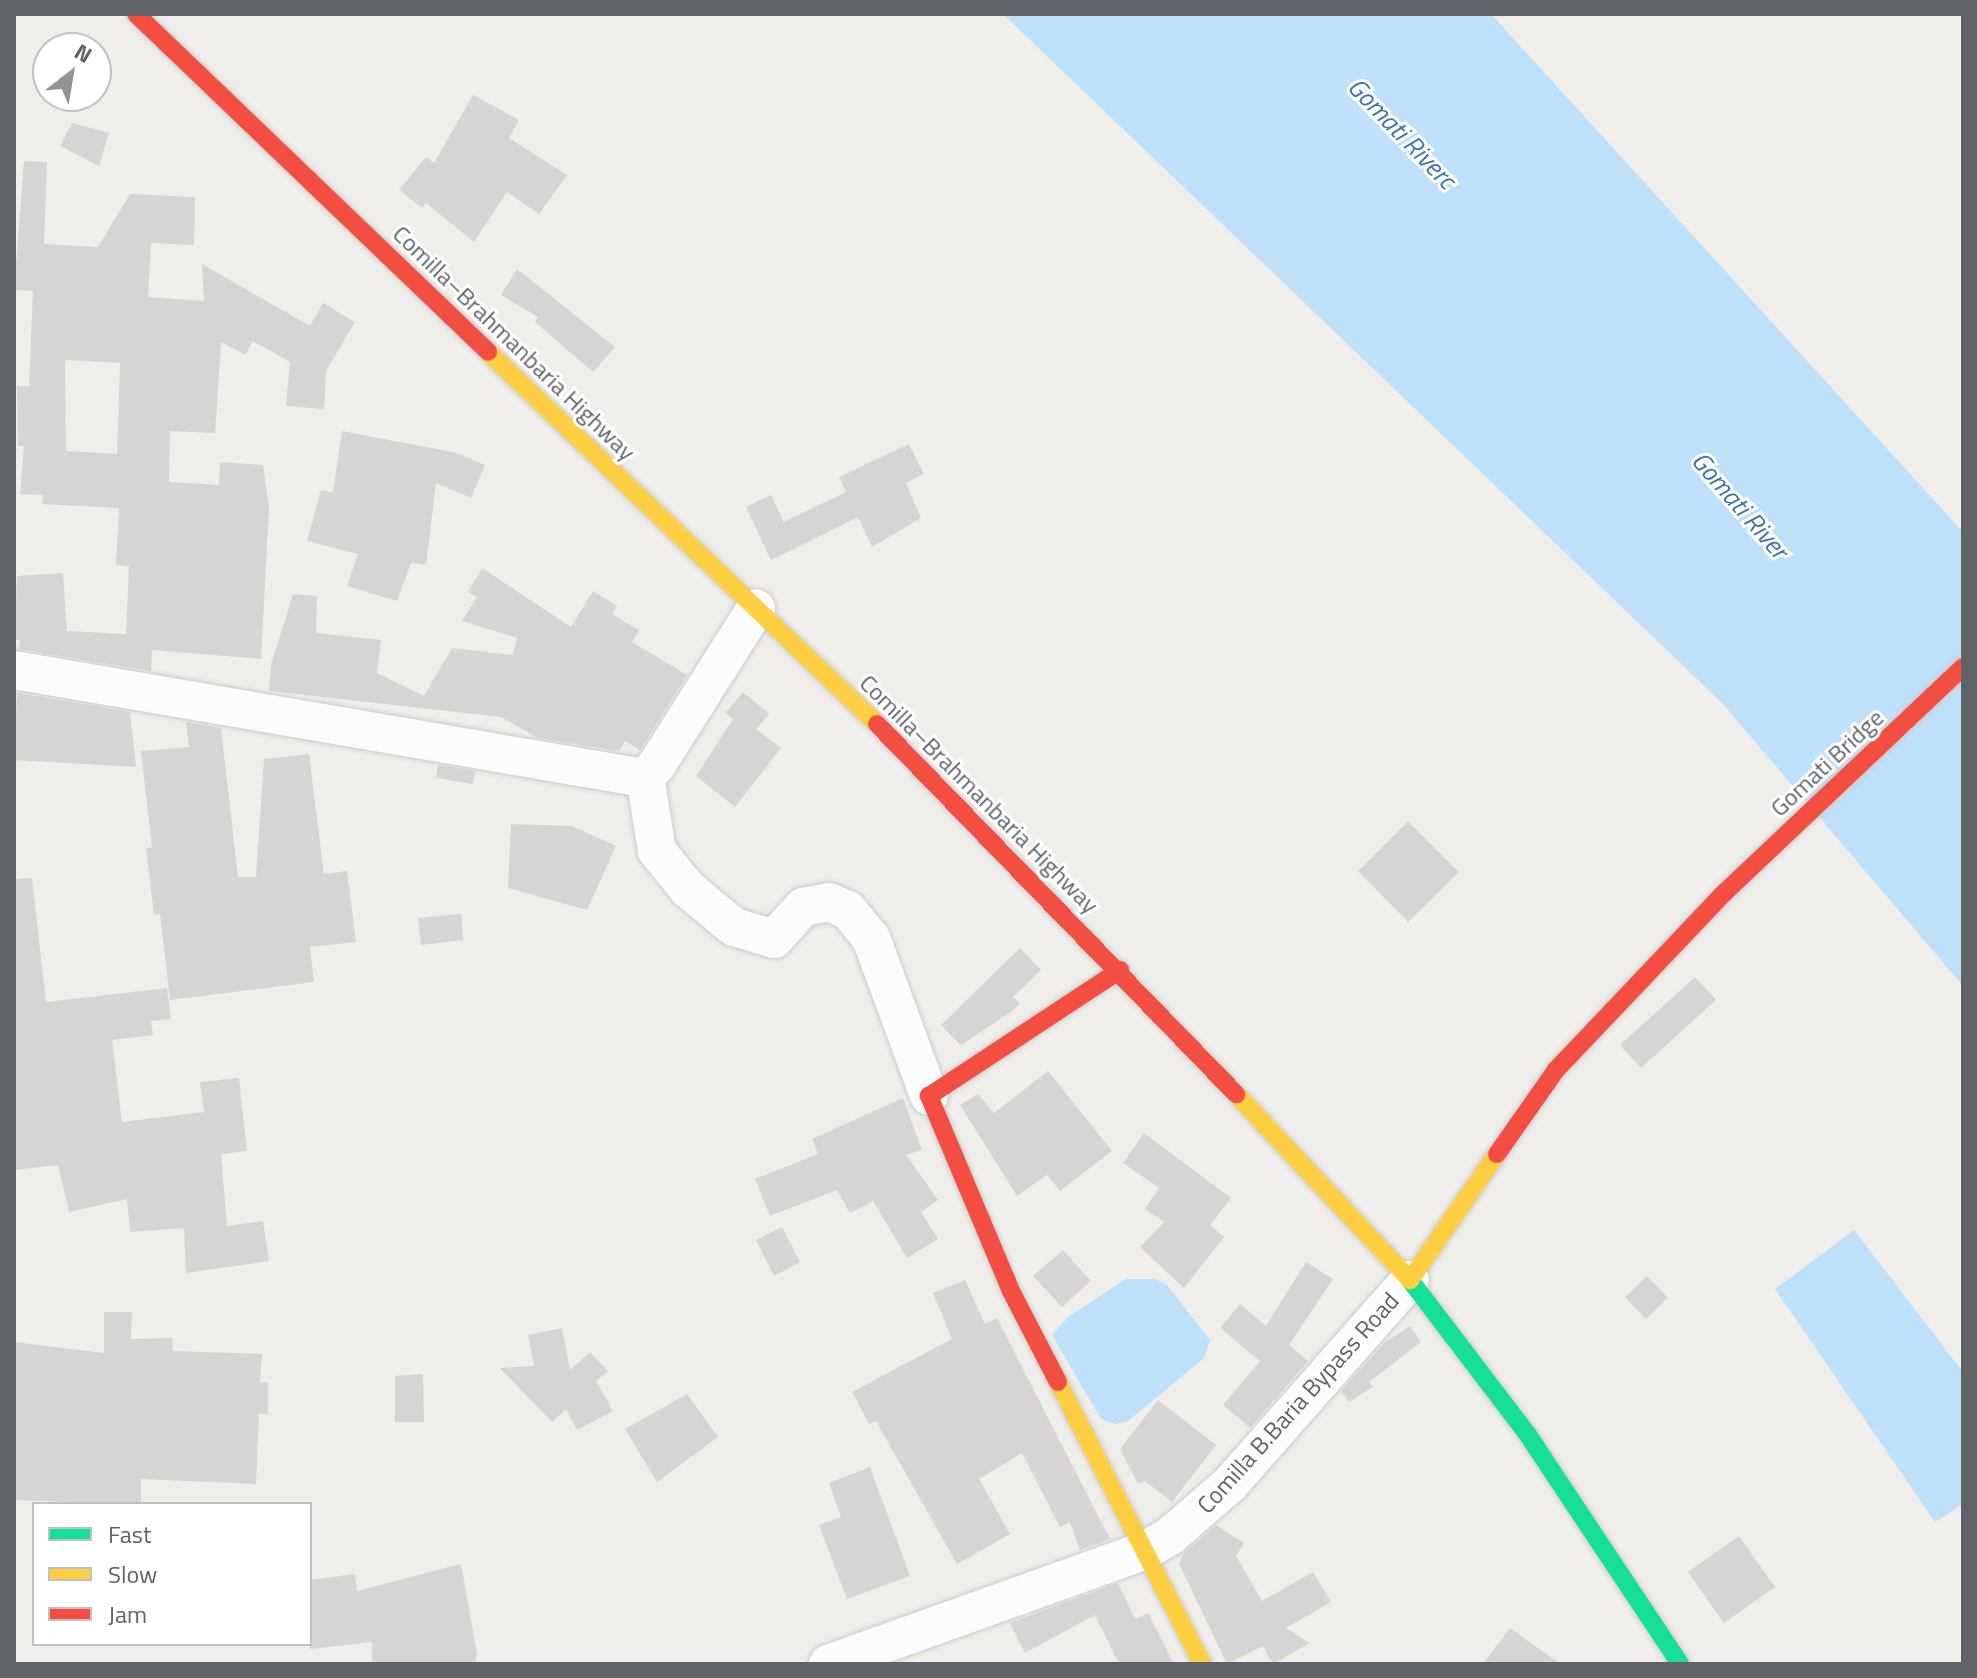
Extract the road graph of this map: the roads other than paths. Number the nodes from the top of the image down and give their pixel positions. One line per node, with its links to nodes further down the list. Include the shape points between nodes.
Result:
1 (136, 14): 2 (main road, Comilla–Brahmanbaria Highway)
2 (756, 608): 5 (street); 6 (main road, Comilla–Brahmanbaria Highway)
3 (1963, 667): 8 (main road, Gomati Bridge, via 1723,894 1556,1070)
4 (14, 670): 5 (street)
5 (645, 776): 7 (street, via 657,851 688,889 734,927 774,939 803,907 829,902 848,910 871,938)
6 (1120, 970): 7 (main road); 8 (main road, Comilla–Brahmanbaria Highway)
7 (929, 1096): 9 (main road, via 1011,1291)
8 (1410, 1280): 9 (street, Comilla B.Baria Bypass Road, via 1230,1484); 12 (main road, Comilla–Brahmanbaria Highway, via 1528,1435)
9 (1146, 1550): 10 (street, Comilla B.Baria Bypass Road); 11 (main road)
10 (828, 1664)
11 (1202, 1664)
12 (1680, 1664)

